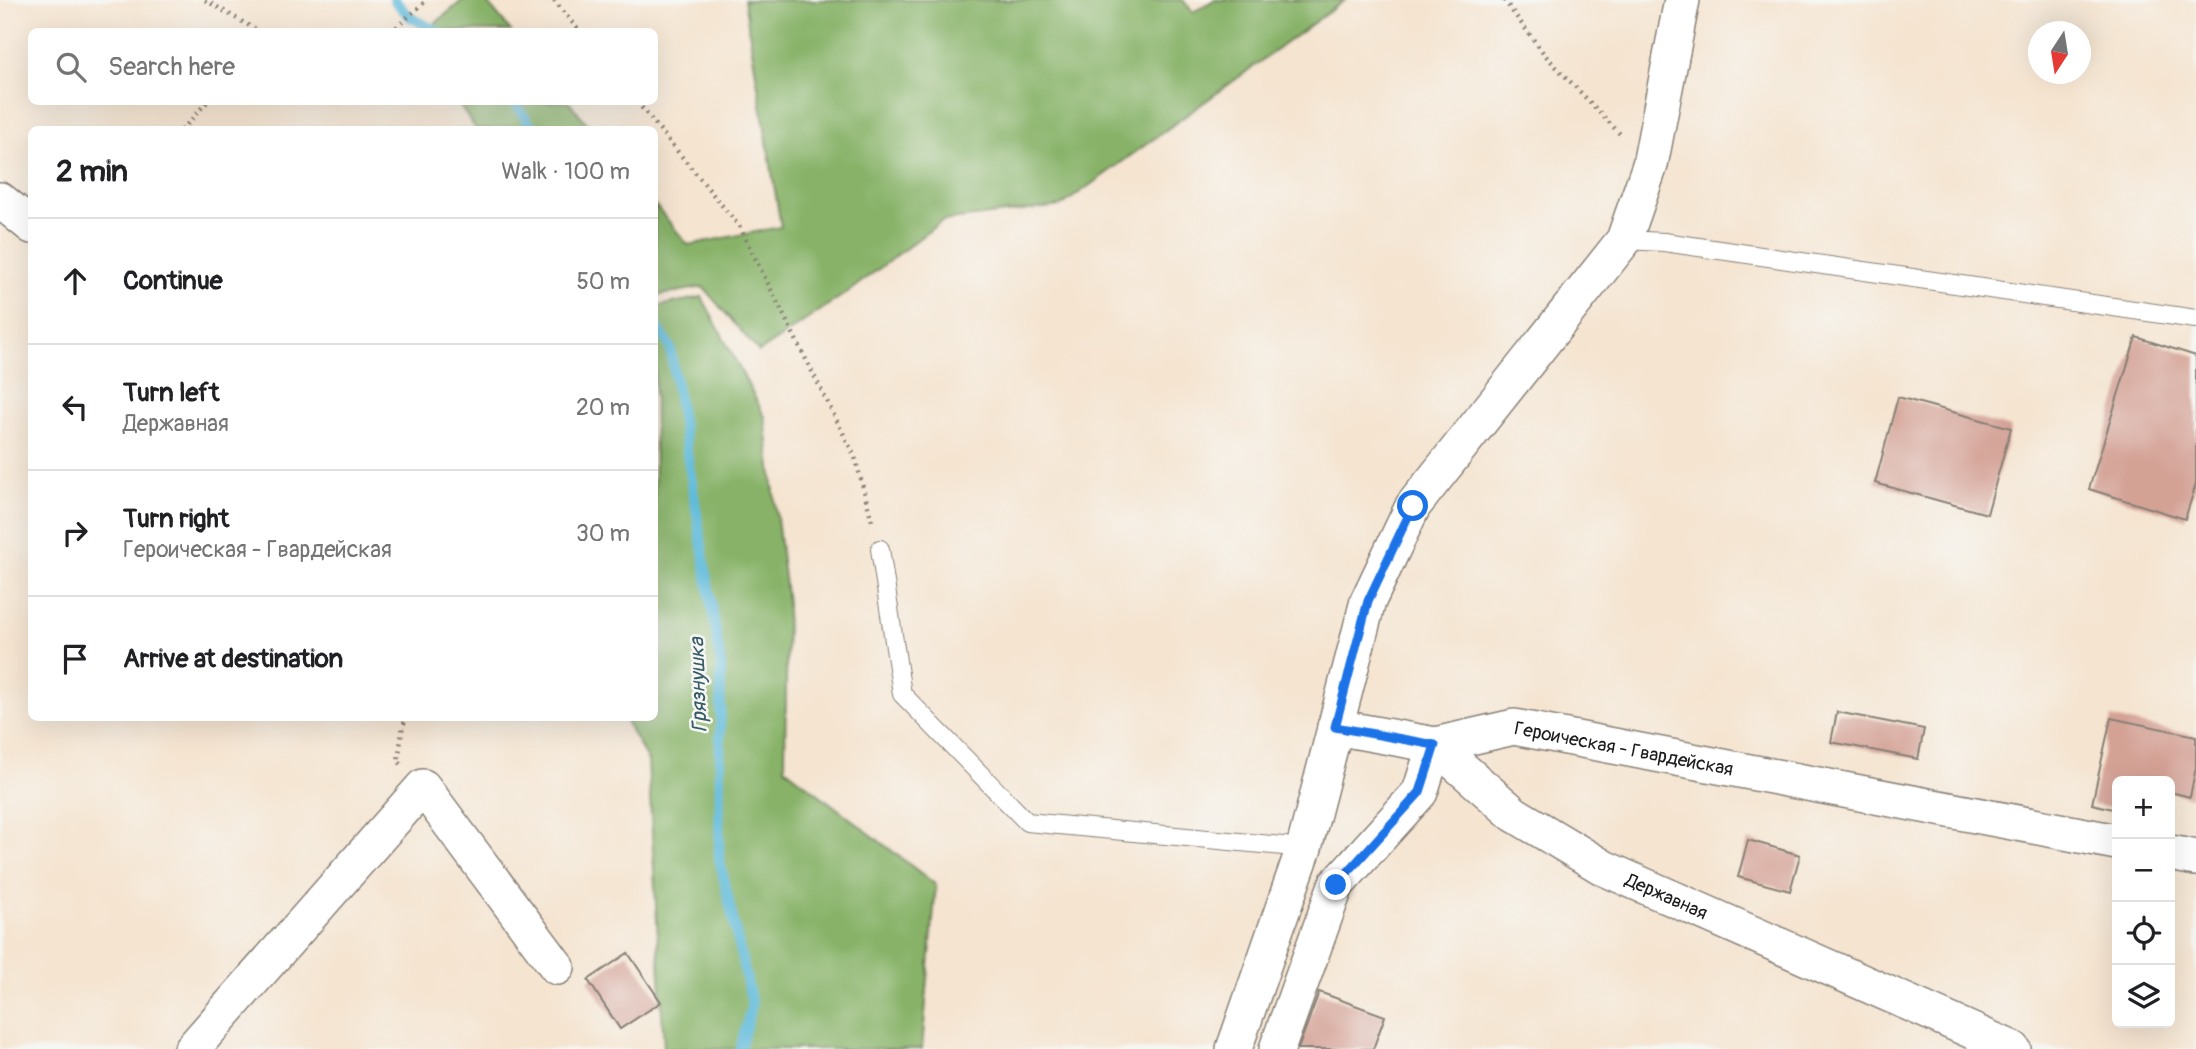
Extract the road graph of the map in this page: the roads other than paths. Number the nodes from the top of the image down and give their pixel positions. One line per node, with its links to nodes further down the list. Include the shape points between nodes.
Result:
1 (1682, 0): 4 (street, via 1650,165)
2 (0, 200): 3 (street)
3 (28, 223)
4 (1624, 240): 5 (lane); 7 (street, via 1413,506 1368,601)
5 (2196, 319)
6 (880, 549): 10 (lane, via 902,694 1027,822)
7 (1335, 727): 8 (street); 10 (street)
8 (1435, 745): 9 (street, Героическая - Гвардейская, via 1514,727); 16 (street, via 1420,792 1336,885); 17 (street, Державная, via 1514,814 1604,868)
9 (2112, 841)
10 (1304, 848): 15 (street)
11 (2175, 854): 12 (street)
12 (2196, 858)
13 (557, 967): 14 (street, via 423,787)
14 (192, 1049)
15 (1234, 1049)
16 (1277, 1049)
17 (2012, 1049)

